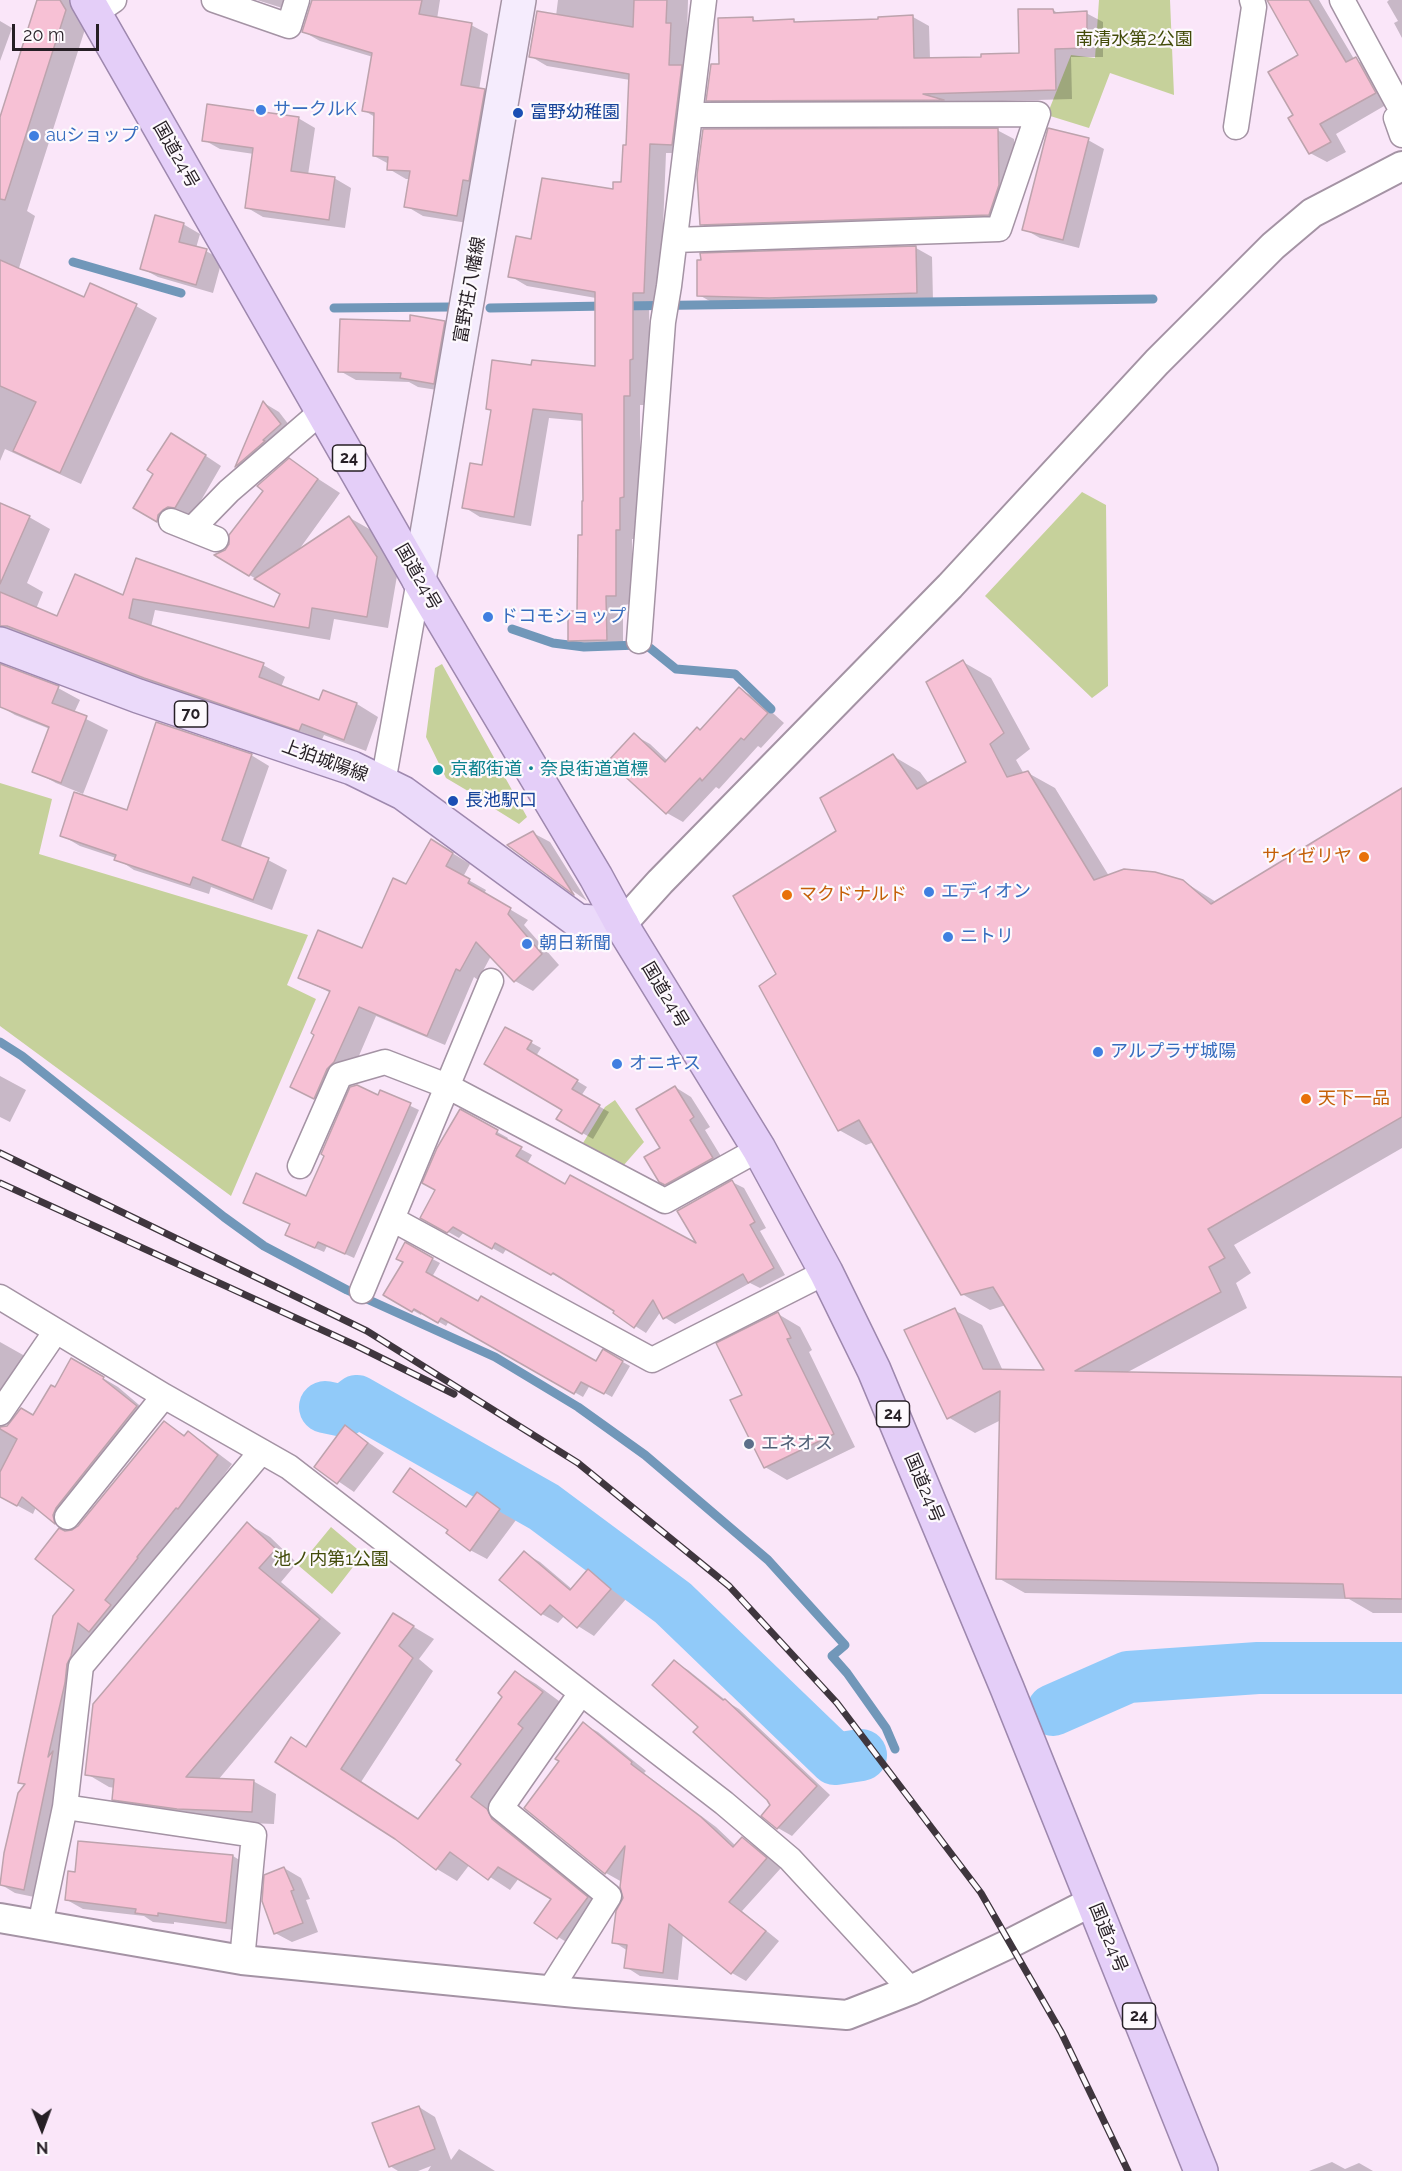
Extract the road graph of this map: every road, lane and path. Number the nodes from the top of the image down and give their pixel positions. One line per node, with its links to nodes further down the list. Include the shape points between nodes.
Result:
1 (214, 0): 2 (street, via 289,26)
2 (297, 0)
3 (519, 0): 16 (main road, 富野荘八幡線)
4 (704, 0): 9 (street)
5 (1252, 0): 10 (street)
6 (1342, 0): 8 (street)
7 (99, 4): 14 (highway, 国道24号 / 24)
8 (1402, 112): 11 (street, via 1396,118)
9 (690, 115): 13 (street); 13 (street, via 1038,114 999,229)
10 (1236, 127)
11 (1402, 135)
12 (1402, 166): 20 (street, via 1312,213 1273,246 1157,362 950,586)
13 (675, 240): 17 (street, via 663,322)
14 (322, 411): 15 (street, via 229,491 181,525); 16 (highway, 国道24号 / 24)
15 (216, 539)
16 (419, 580): 19 (street); 20 (highway, 国道24号 / 24)
17 (639, 641)
18 (0, 644): 19 (main road, 上狛城陽線 / 70, via 138,696 352,768)
19 (383, 783): 20 (main road, 上狛城陽線 / 70, via 403,793 578,921)
20 (622, 924): 23 (highway, 国道24号 / 24)
21 (491, 981): 22 (street)
22 (447, 1086): 23 (street, via 665,1202); 24 (street, via 385,1062 340,1075); 25 (street)
23 (759, 1149): 26 (highway, 国道24号 / 24)
24 (300, 1166)
25 (392, 1219): 26 (street, via 652,1360); 27 (street)
26 (826, 1272): 36 (highway, 国道24号 / 24, via 874,1370)
27 (362, 1291)
28 (0, 1297): 29 (street)
29 (56, 1331): 30 (street); 31 (street)
30 (164, 1396): 32 (street); 33 (street)
31 (0, 1413)
32 (261, 1452): 34 (street, via 289,1467); 35 (street, via 81,1666)
33 (67, 1517)
34 (581, 1693): 40 (street, via 501,1808 609,1896); 41 (street, via 790,1859)
35 (65, 1807): 38 (street); 39 (street, via 254,1835)
36 (1093, 1901): 41 (street); 42 (highway, 国道24号 / 24)
37 (0, 1918): 38 (street)
38 (40, 1925): 39 (street)
39 (242, 1960): 40 (street)
40 (550, 1990): 41 (street, via 846,2015)
41 (911, 1990)
42 (1201, 2171)

